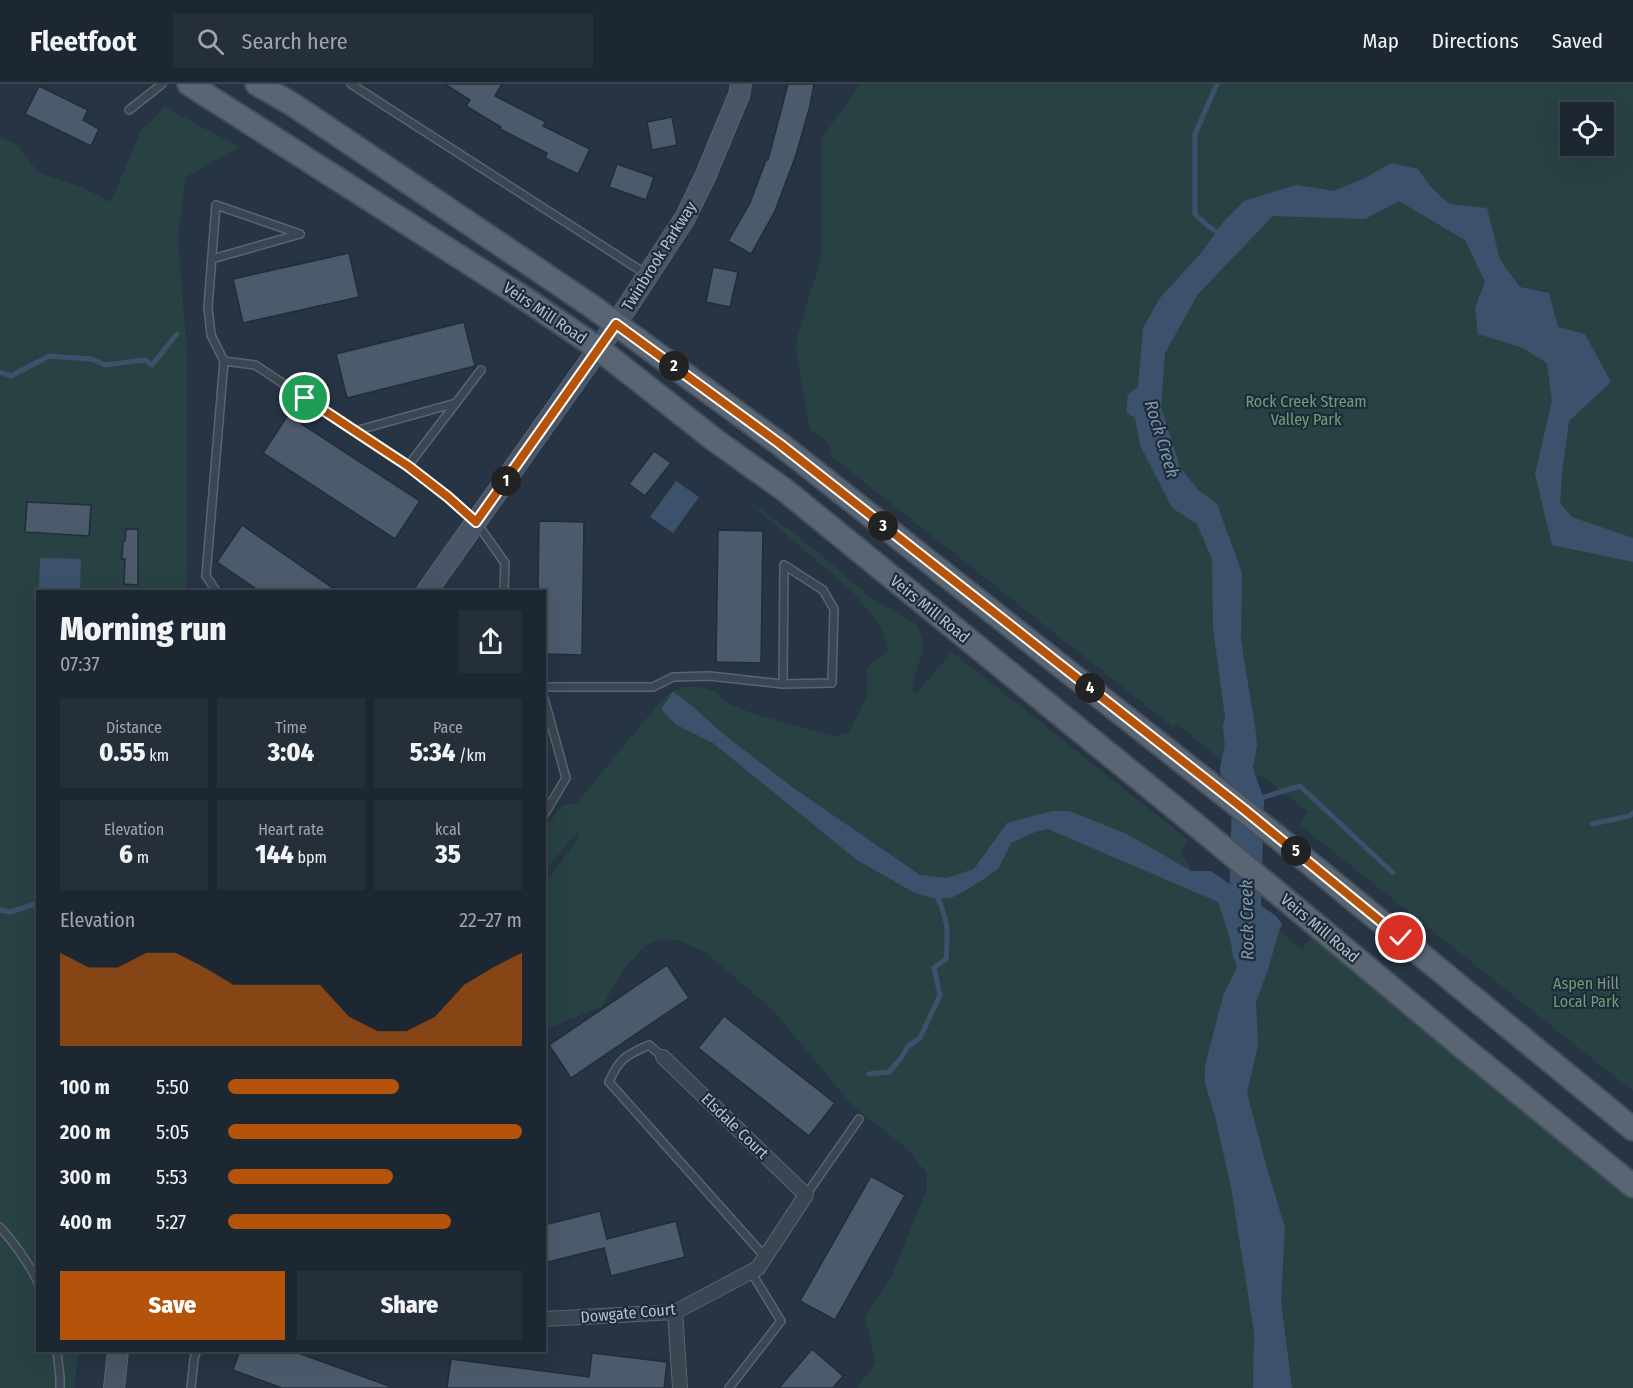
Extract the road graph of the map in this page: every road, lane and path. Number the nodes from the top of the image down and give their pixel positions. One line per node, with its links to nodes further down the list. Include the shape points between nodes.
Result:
1 (162, 84): 6 (lane)
2 (189, 84): 10 (main road, Veirs Mill Road)
3 (257, 84): 9 (main road, Veirs Mill Road)
4 (351, 84): 8 (lane)
5 (741, 84): 8 (main road, Twinbrook Parkway, via 740,95 705,177 685,218)
6 (129, 110)
7 (212, 259): 7 (lane, via 216,205 300,234 223,256); 11 (lane, via 208,307 211,335)
8 (648, 276): 9 (main road, Twinbrook Parkway)
9 (616, 324): 10 (main road, Twinbrook Parkway); 26 (main road, Veirs Mill Road, via 780,444 1207,780)
10 (599, 349): 16 (main road, Twinbrook Parkway); 27 (main road, Veirs Mill Road, via 786,491)
11 (224, 361): 14 (lane, via 255,365); 17 (lane, via 206,576)
12 (481, 370): 13 (lane)
13 (456, 403): 14 (lane); 15 (lane)
14 (355, 430): 15 (lane)
15 (408, 466): 16 (lane)
16 (476, 522): 18 (main road, Twinbrook Parkway); 19 (lane, via 505,563)
17 (215, 590)
18 (428, 590)
19 (504, 590)
20 (783, 684): 20 (lane, via 784,601 784,565 823,590 834,609 832,683); 21 (lane, via 710,676 673,677 653,687)
21 (546, 687)
22 (546, 705): 23 (lane, via 566,778)
23 (546, 812)
24 (663, 1057): 28 (street, Elsdale Court); 30 (lane, via 649,1045 642,1048 623,1058 609,1082)
25 (860, 1119): 28 (lane)
26 (1633, 1129)
27 (1633, 1186)
28 (806, 1195): 30 (street, Dowgate Court)
29 (0, 1227): 32 (lane)
30 (765, 1257): 31 (street, Dowgate Court)
31 (750, 1272): 33 (street, Dowgate Court); 42 (lane, via 781,1321)
32 (36, 1278)
33 (675, 1312): 34 (street, Dowgate Court); 41 (street)
34 (546, 1319)
35 (57, 1352): 38 (lane)
36 (118, 1352): 39 (main road)
37 (196, 1352): 40 (lane)
38 (60, 1388)
39 (114, 1388)
40 (191, 1388)
41 (680, 1388)
42 (729, 1388)

